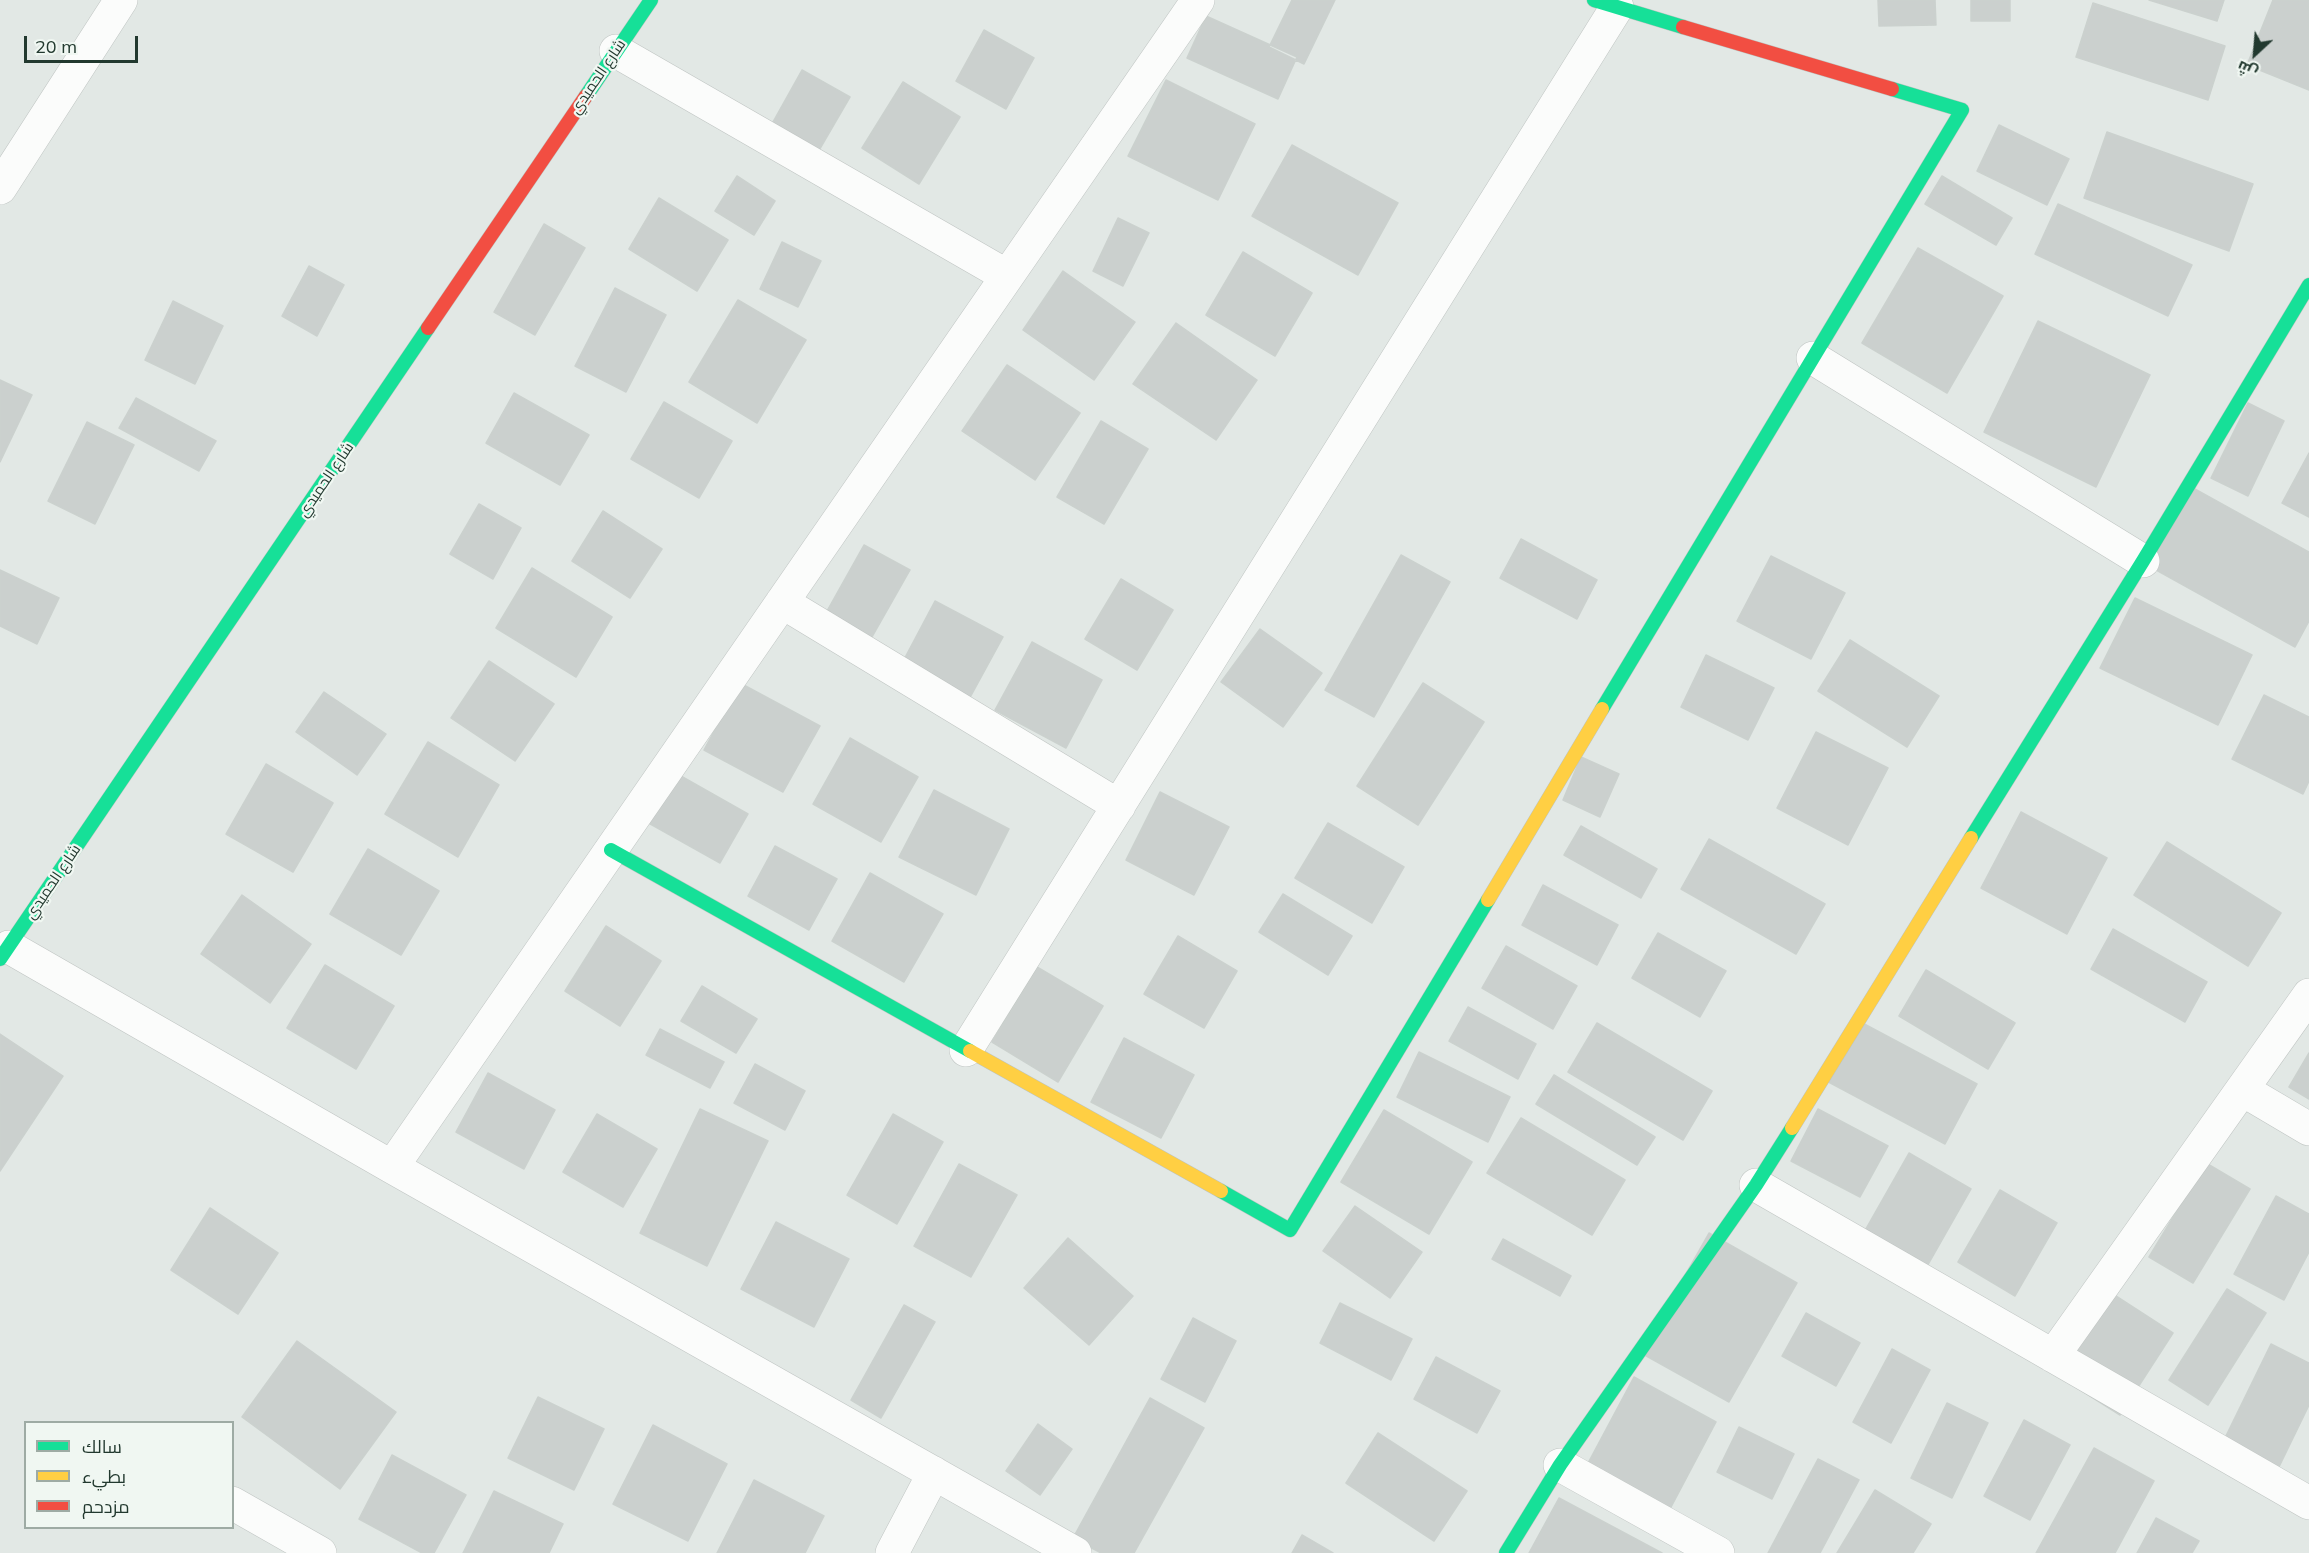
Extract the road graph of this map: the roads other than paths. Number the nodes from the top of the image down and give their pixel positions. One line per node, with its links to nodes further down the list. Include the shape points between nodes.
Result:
1 (121, 0): 6 (street)
2 (651, 0): 5 (street, شارع الحميدي)
3 (1198, 0): 7 (street)
4 (1605, 4): 9 (street, via 1962,110); 12 (street)
5 (616, 51): 7 (street); 14 (street, شارع الحميدي)
6 (0, 188)
7 (1007, 276): 11 (street)
8 (2309, 285): 10 (street)
9 (1813, 358): 10 (street); 16 (street, via 1290,1230)
10 (2143, 561): 20 (street)
11 (782, 602): 12 (street); 13 (street)
12 (1119, 806): 16 (street)
13 (611, 850): 16 (street); 19 (street)
14 (4, 953): 19 (street)
15 (2309, 995): 17 (street)
16 (966, 1050)
17 (2243, 1090): 18 (street); 21 (street)
18 (2309, 1129)
19 (392, 1167): 23 (street)
20 (1756, 1185): 21 (street); 22 (street)
21 (2053, 1356): 24 (street)
22 (1560, 1465): 29 (street); 30 (street)
23 (934, 1473): 27 (street); 28 (street)
24 (2309, 1503)
25 (234, 1504): 26 (street)
26 (320, 1553)
27 (892, 1553)
28 (1075, 1553)
29 (1506, 1553)
30 (1718, 1553)

